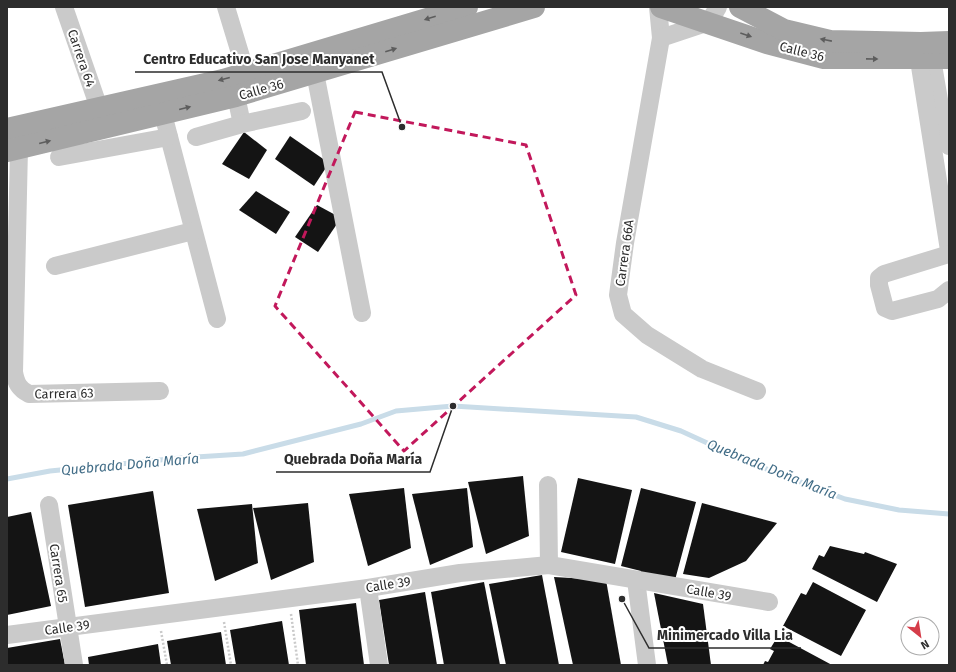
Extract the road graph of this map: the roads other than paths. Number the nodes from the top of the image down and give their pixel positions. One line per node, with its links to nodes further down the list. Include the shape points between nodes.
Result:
1 (64, 7): 15 (street, Carrera 64)
2 (226, 7): 12 (street)
3 (467, 7): 12 (main road, Calle 36, one-way to 12)
4 (534, 7): 13 (main road, Calle 36, one-way to 4)
5 (658, 7): 9 (street, Carrera 66A)
6 (661, 7): 8 (main road, Calle 36)
7 (740, 7): 10 (main road, Calle 36, one-way to 7, via 830,41 784,30)
8 (713, 15): 9 (street); 11 (main road, Calle 36, one-way to 11, via 767,43 824,58)
9 (661, 38): 33 (street, Carrera 66A, via 620,280 618,295 623,314 647,335 702,369)
10 (949, 42)
11 (933, 59): 22 (street); 26 (street)
12 (246, 73): 15 (main road, Calle 36, one-way to 15)
13 (315, 73): 14 (main road, Calle 36); 30 (street)
14 (236, 96): 17 (main road, Calle 36, one-way to 14); 18 (street)
15 (99, 108): 19 (main road, Calle 36)
16 (302, 110): 18 (street)
17 (163, 114): 20 (street); 23 (main road, Calle 36, one-way to 17)
18 (242, 124): 21 (street)
19 (7, 129)
20 (169, 137): 24 (street); 25 (street)
21 (196, 137)
22 (949, 146)
23 (13, 149): 32 (street, Carrera 63, via 16,381 22,390 29,394)
24 (59, 157)
25 (193, 231): 28 (street); 31 (street)
26 (949, 250)
27 (949, 254): 29 (street, via 884,274 879,278 885,308 892,311 938,299)
28 (56, 266)
29 (949, 290)
30 (362, 313)
31 (217, 319)
32 (160, 391)
33 (757, 391)
34 (548, 485): 36 (street)
35 (49, 505): 40 (street, Carrera 65)
36 (549, 565): 37 (street, Calle 39); 38 (street, Calle 39, via 460,573)
37 (636, 580): 39 (street, Calle 39); 44 (street)
38 (368, 588): 40 (street, Calle 39); 43 (street)
39 (769, 602)
40 (68, 626): 41 (street, Calle 39); 42 (street, Carrera 65)
41 (7, 635)
42 (74, 665)
43 (379, 665)
44 (647, 665)

